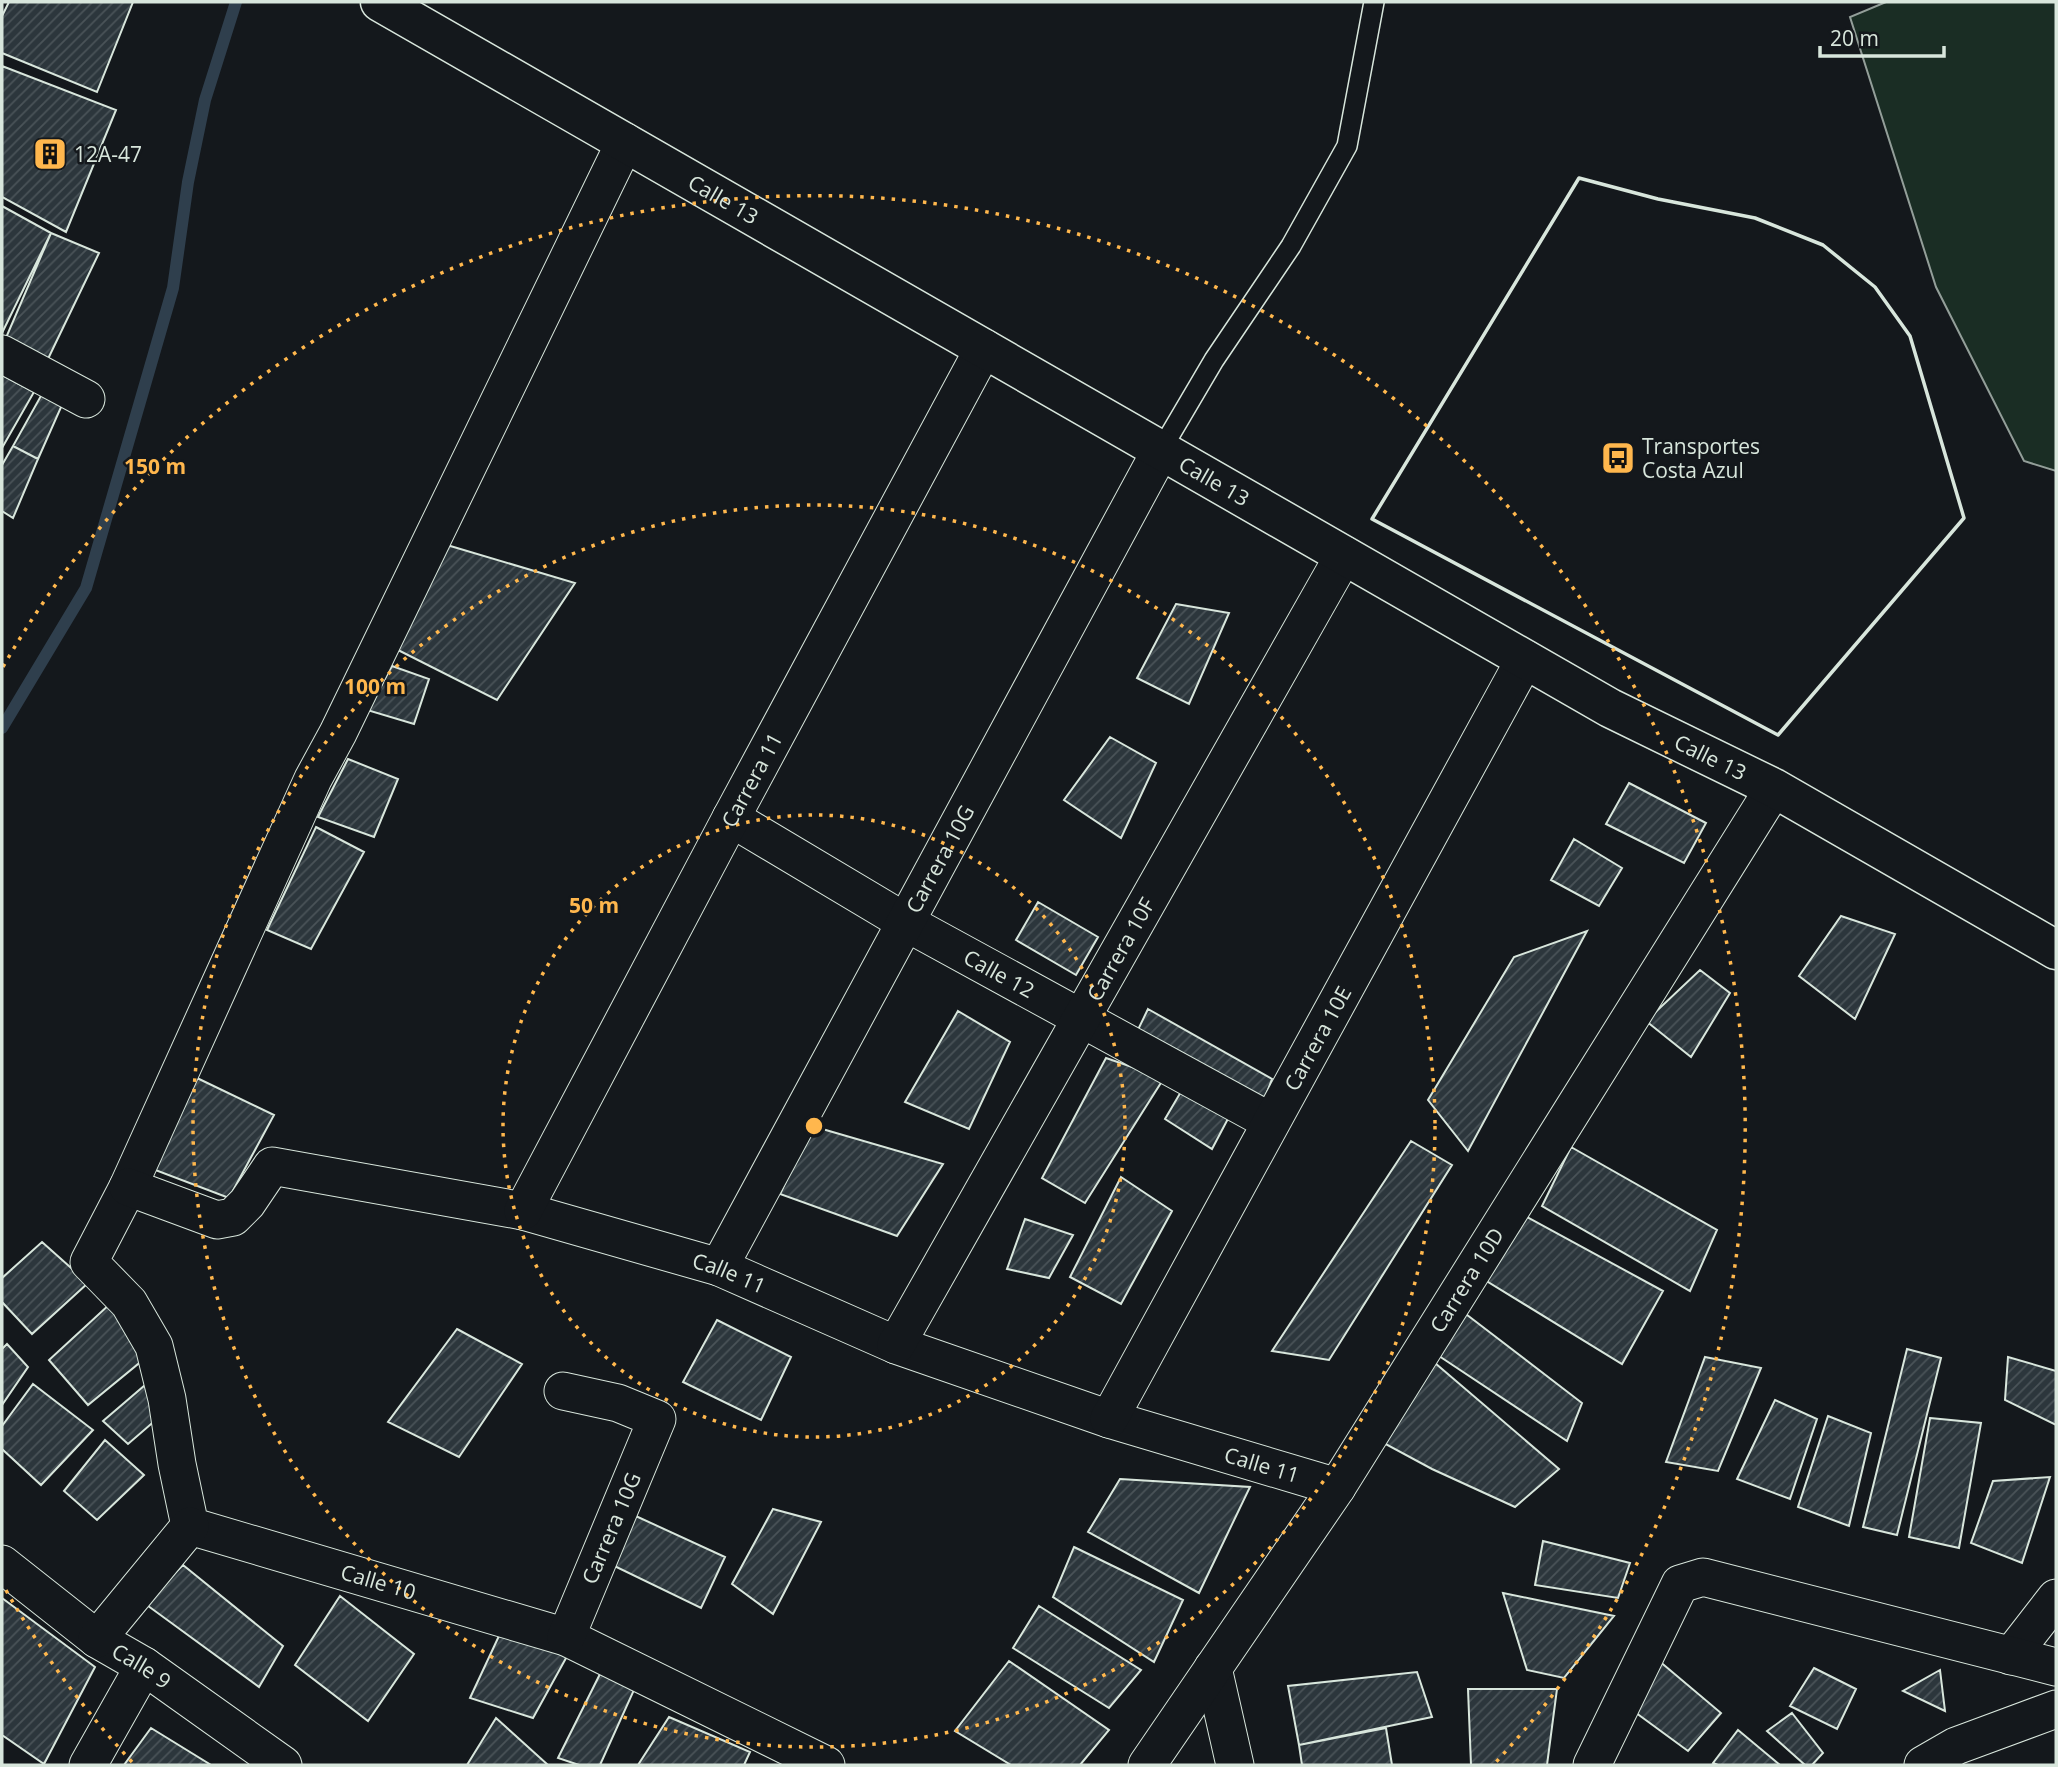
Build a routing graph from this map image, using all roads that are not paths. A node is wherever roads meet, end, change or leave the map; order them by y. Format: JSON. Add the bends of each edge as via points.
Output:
{"nodes":[{"id":1,"x":380,"y":2,"type":"edge"},
{"id":2,"x":1374,"y":2,"type":"edge"},
{"id":3,"x":625,"y":142,"type":"junction"},
{"id":4,"x":984,"y":348,"type":"junction"},
{"id":5,"x":2,"y":354,"type":"edge"},
{"id":6,"x":86,"y":399,"type":"dead end"},
{"id":7,"x":1161,"y":450,"type":"junction"},
{"id":8,"x":1344,"y":555,"type":"junction"},
{"id":9,"x":1525,"y":659,"type":"junction"},
{"id":10,"x":1774,"y":788,"type":"junction"},
{"id":11,"x":731,"y":818,"type":"junction"},
{"id":12,"x":907,"y":923,"type":"junction"},
{"id":13,"x":2056,"y":950,"type":"edge"},
{"id":14,"x":1082,"y":1019,"type":"junction"},
{"id":15,"x":1271,"y":1122,"type":"junction"},
{"id":16,"x":128,"y":1187,"type":"junction"},
{"id":17,"x":523,"y":1211,"type":"junction"},
{"id":18,"x":719,"y":1268,"type":"junction"},
{"id":19,"x":896,"y":1345,"type":"junction"},
{"id":20,"x":563,"y":1391,"type":"dead end"},
{"id":21,"x":1109,"y":1419,"type":"junction"},
{"id":22,"x":1338,"y":1487,"type":"junction"},
{"id":23,"x":190,"y":1526,"type":"junction"},
{"id":24,"x":2,"y":1564,"type":"edge"},
{"id":25,"x":2056,"y":1598,"type":"edge"},
{"id":26,"x":566,"y":1637,"type":"junction"},
{"id":27,"x":97,"y":1639,"type":"junction"},
{"id":28,"x":2011,"y":1656,"type":"junction"},
{"id":29,"x":144,"y":1666,"type":"junction"},
{"id":30,"x":2056,"y":1667,"type":"edge"},
{"id":31,"x":1213,"y":1668,"type":"junction"},
{"id":32,"x":2056,"y":1709,"type":"edge"},
{"id":33,"x":88,"y":1765,"type":"edge"},
{"id":34,"x":283,"y":1765,"type":"edge"},
{"id":35,"x":826,"y":1765,"type":"edge"},
{"id":36,"x":1147,"y":1765,"type":"edge"},
{"id":37,"x":1235,"y":1765,"type":"edge"},
{"id":38,"x":1592,"y":1765,"type":"edge"},
{"id":39,"x":1923,"y":1765,"type":"edge"}],
"edges":[{"from":1,"to":3,"type":"street","name":"Calle 13"},
{"from":2,"to":7,"type":"lane","via":[[1347,146],[1291,246],[1214,360]]},
{"from":3,"to":4,"type":"street","name":"Calle 13"},
{"from":3,"to":16,"type":"street","via":[[313,779]]},
{"from":4,"to":7,"type":"street","name":"Calle 13"},
{"from":4,"to":11,"type":"street","name":"Carrera 11"},
{"from":5,"to":6,"type":"street"},
{"from":7,"to":8,"type":"street","name":"Calle 13"},
{"from":7,"to":12,"type":"street","name":"Carrera 10G"},
{"from":8,"to":9,"type":"street","name":"Calle 13"},
{"from":8,"to":14,"type":"street","name":"Carrera 10F"},
{"from":9,"to":10,"type":"street","name":"Calle 13","via":[[1610,708]]},
{"from":9,"to":15,"type":"street","name":"Carrera 10E"},
{"from":10,"to":13,"type":"street","name":"Calle 13"},
{"from":10,"to":22,"type":"street","name":"Carrera 10D"},
{"from":11,"to":12,"type":"street","name":"Calle 12"},
{"from":11,"to":17,"type":"street","name":"Carrera 11"},
{"from":12,"to":14,"type":"street","name":"Calle 12"},
{"from":12,"to":18,"type":"street","name":"Carrera 10G"},
{"from":14,"to":15,"type":"street","name":"Calle 12"},
{"from":14,"to":19,"type":"street","name":"Carrera 10F"},
{"from":15,"to":21,"type":"street","name":"Carrera 10E"},
{"from":16,"to":17,"type":"street","name":"Calle 11","via":[[217,1220],[233,1217],[272,1166]]},
{"from":16,"to":23,"type":"street","via":[[89,1262],[129,1303],[154,1346]]},
{"from":17,"to":18,"type":"street","name":"Calle 11"},
{"from":18,"to":19,"type":"street","name":"Calle 11"},
{"from":19,"to":21,"type":"street","name":"Calle 11"},
{"from":20,"to":26,"type":"street","name":"Carrera 10G","via":[[657,1419]]},
{"from":21,"to":22,"type":"street","name":"Calle 11"},
{"from":22,"to":31,"type":"street","name":"Carrera 10D"},
{"from":23,"to":26,"type":"street","name":"Calle 10"},
{"from":23,"to":27,"type":"street"},
{"from":24,"to":27,"type":"street","name":"Calle 9"},
{"from":25,"to":28,"type":"street"},
{"from":26,"to":35,"type":"street","name":"Calle 10"},
{"from":27,"to":29,"type":"street","name":"Calle 9"},
{"from":28,"to":30,"type":"street"},
{"from":28,"to":38,"type":"street","via":[[1703,1577],[1680,1584]]},
{"from":29,"to":33,"type":"street"},
{"from":29,"to":34,"type":"street","name":"Calle 9"},
{"from":31,"to":36,"type":"street","name":"Carrera 10D"},
{"from":31,"to":37,"type":"street"},
{"from":32,"to":39,"type":"street","via":[[1956,1746]]}]}
